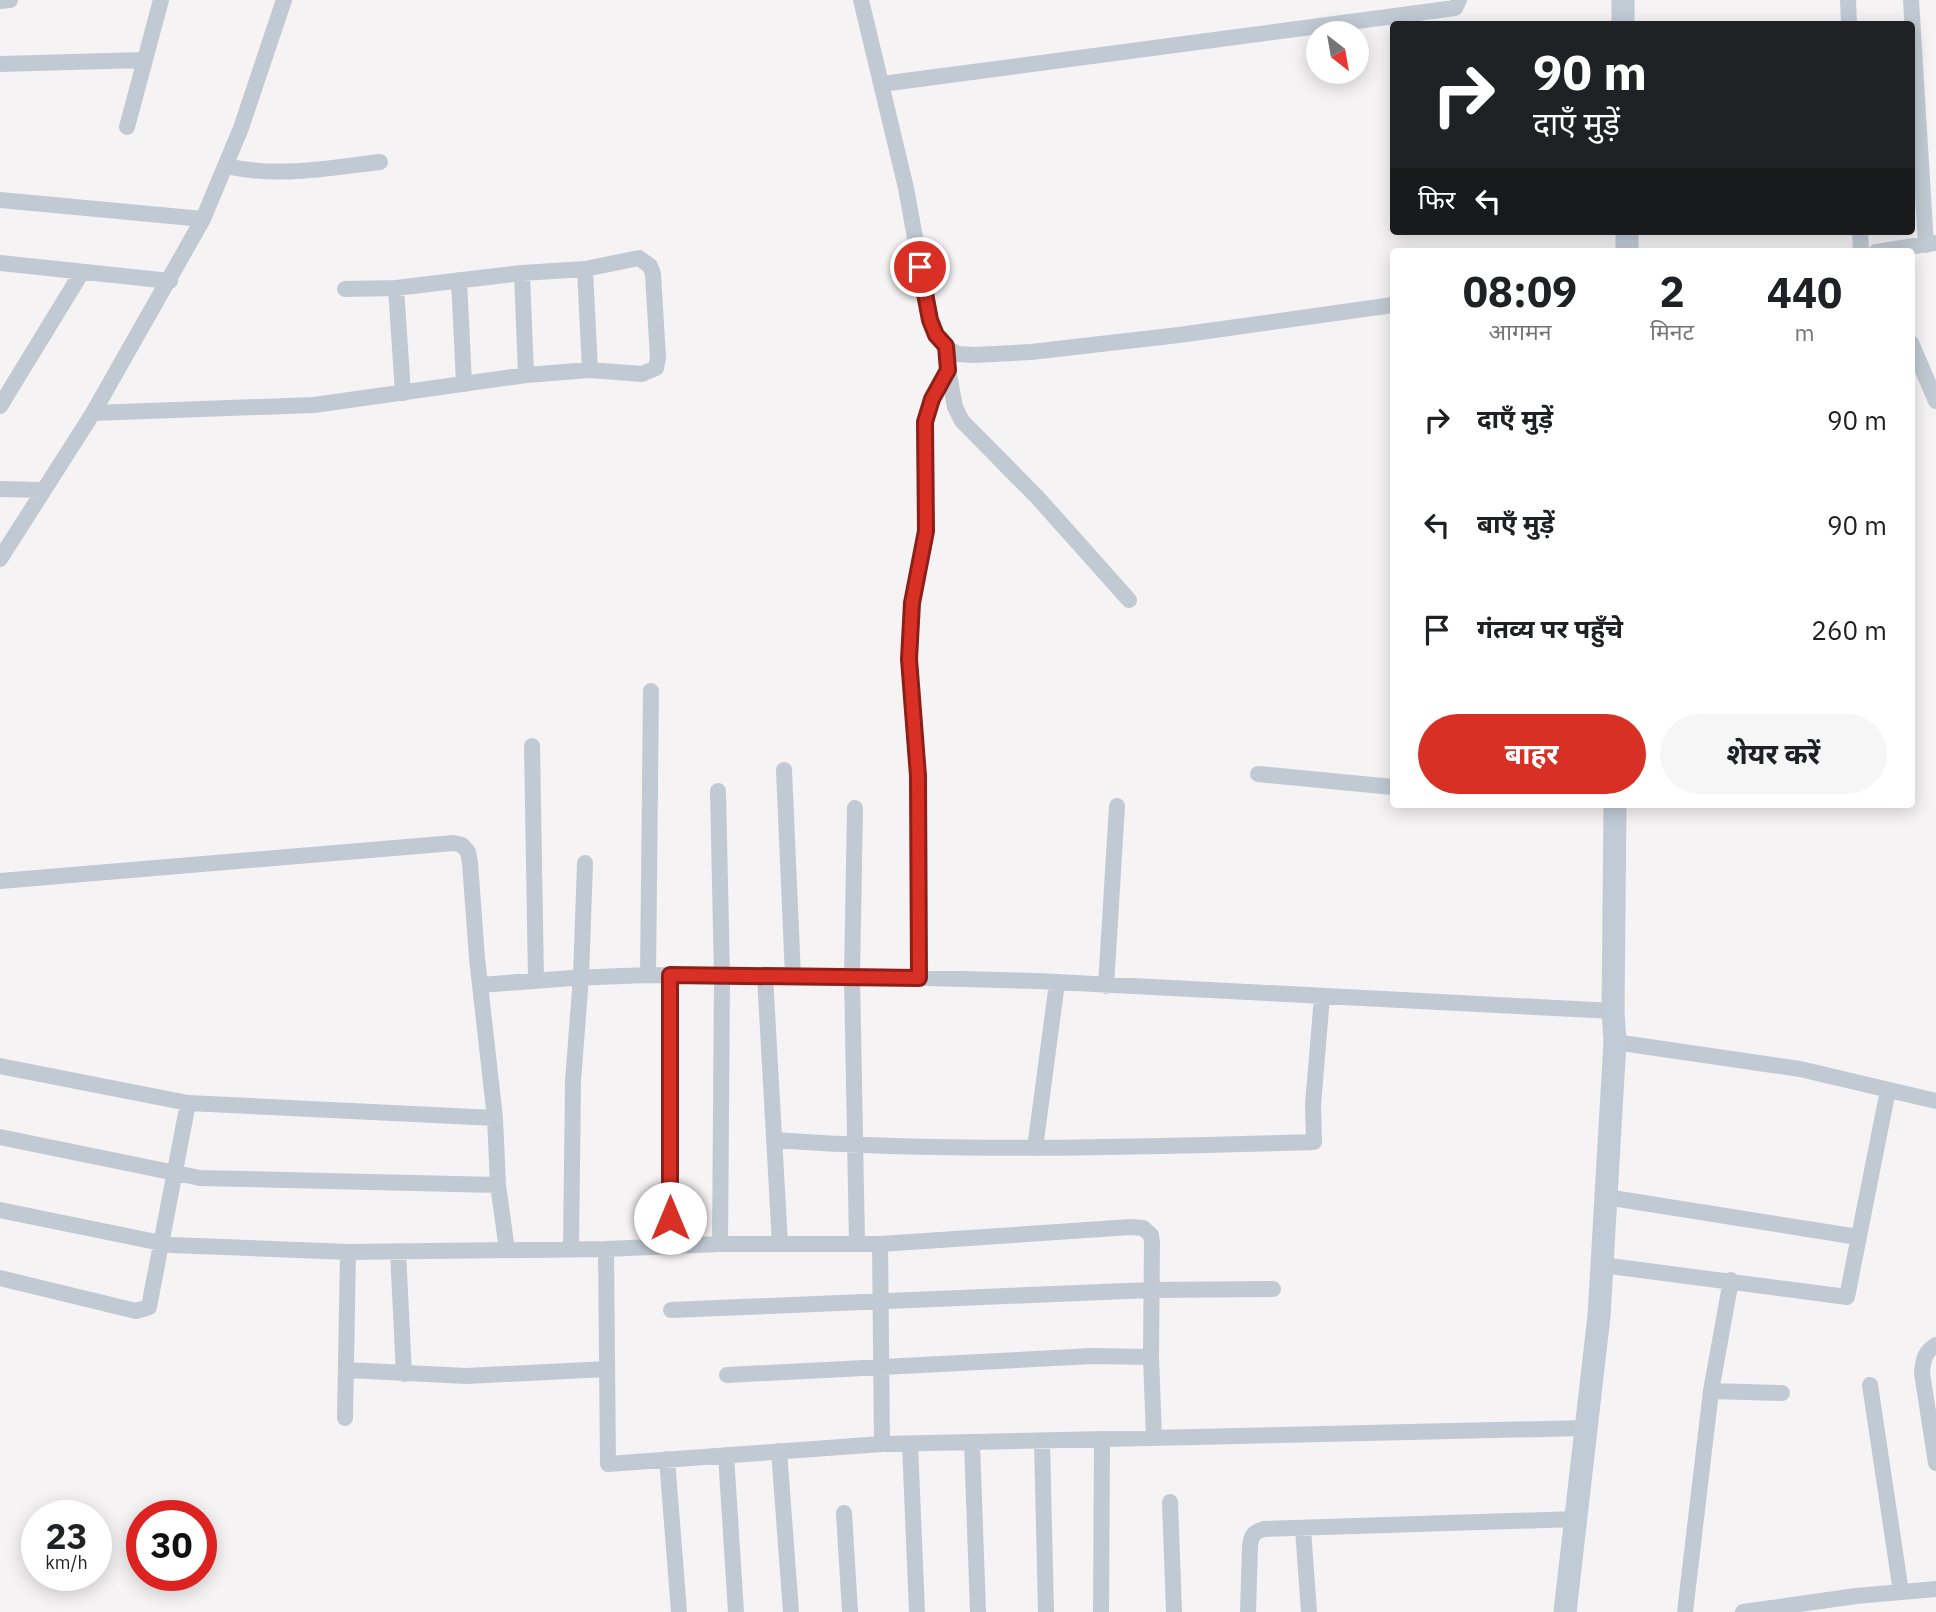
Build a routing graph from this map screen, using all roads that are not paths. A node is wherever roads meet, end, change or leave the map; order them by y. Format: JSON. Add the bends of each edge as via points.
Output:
{"nodes":[{"id":1,"x":9,"y":0,"type":"edge"},
{"id":2,"x":161,"y":0,"type":"edge"},
{"id":3,"x":284,"y":0,"type":"edge"},
{"id":4,"x":861,"y":0,"type":"edge"},
{"id":5,"x":1459,"y":0,"type":"edge"},
{"id":6,"x":1623,"y":0,"type":"edge"},
{"id":7,"x":1848,"y":0,"type":"edge"},
{"id":8,"x":1910,"y":0,"type":"edge"},
{"id":9,"x":0,"y":1,"type":"edge"},
{"id":10,"x":1623,"y":21,"type":"edge"},
{"id":11,"x":1849,"y":21,"type":"edge"},
{"id":12,"x":1912,"y":21,"type":"edge"},
{"id":13,"x":1915,"y":58,"type":"edge"},
{"id":14,"x":144,"y":60,"type":"junction"},
{"id":15,"x":0,"y":64,"type":"edge"},
{"id":16,"x":882,"y":84,"type":"junction"},
{"id":17,"x":127,"y":127,"type":"dead end"},
{"id":18,"x":380,"y":162,"type":"dead end"},
{"id":19,"x":226,"y":166,"type":"junction"},
{"id":20,"x":0,"y":200,"type":"edge"},
{"id":21,"x":203,"y":219,"type":"junction"},
{"id":22,"x":1931,"y":244,"type":"edge"},
{"id":23,"x":1906,"y":248,"type":"edge"},
{"id":24,"x":0,"y":263,"type":"edge"},
{"id":25,"x":585,"y":269,"type":"junction"},
{"id":26,"x":82,"y":272,"type":"junction"},
{"id":27,"x":522,"y":273,"type":"junction"},
{"id":28,"x":459,"y":280,"type":"junction"},
{"id":29,"x":170,"y":281,"type":"junction"},
{"id":30,"x":396,"y":288,"type":"junction"},
{"id":31,"x":345,"y":289,"type":"dead end"},
{"id":32,"x":1390,"y":305,"type":"edge"},
{"id":33,"x":946,"y":346,"type":"junction"},
{"id":34,"x":1915,"y":351,"type":"edge"},
{"id":35,"x":590,"y":370,"type":"junction"},
{"id":36,"x":948,"y":370,"type":"junction"},
{"id":37,"x":526,"y":376,"type":"junction"},
{"id":38,"x":464,"y":384,"type":"junction"},
{"id":39,"x":403,"y":393,"type":"junction"},
{"id":40,"x":1936,"y":401,"type":"edge"},
{"id":41,"x":0,"y":406,"type":"edge"},
{"id":42,"x":93,"y":413,"type":"junction"},
{"id":43,"x":0,"y":489,"type":"edge"},
{"id":44,"x":43,"y":490,"type":"junction"},
{"id":45,"x":0,"y":559,"type":"edge"},
{"id":46,"x":1129,"y":600,"type":"dead end"},
{"id":47,"x":651,"y":691,"type":"dead end"},
{"id":48,"x":532,"y":746,"type":"dead end"},
{"id":49,"x":784,"y":770,"type":"dead end"},
{"id":50,"x":1258,"y":774,"type":"dead end"},
{"id":51,"x":1390,"y":787,"type":"edge"},
{"id":52,"x":718,"y":791,"type":"dead end"},
{"id":53,"x":1117,"y":806,"type":"dead end"},
{"id":54,"x":855,"y":808,"type":"dead end"},
{"id":55,"x":1615,"y":808,"type":"edge"},
{"id":56,"x":585,"y":863,"type":"dead end"},
{"id":57,"x":0,"y":881,"type":"edge"},
{"id":58,"x":648,"y":975,"type":"junction"},
{"id":59,"x":670,"y":975,"type":"junction"},
{"id":60,"x":722,"y":976,"type":"junction"},
{"id":61,"x":765,"y":976,"type":"junction"},
{"id":62,"x":793,"y":976,"type":"junction"},
{"id":63,"x":852,"y":976,"type":"junction"},
{"id":64,"x":581,"y":977,"type":"junction"},
{"id":65,"x":919,"y":978,"type":"junction"},
{"id":66,"x":536,"y":980,"type":"junction"},
{"id":67,"x":1057,"y":983,"type":"junction"},
{"id":68,"x":480,"y":985,"type":"junction"},
{"id":69,"x":1106,"y":986,"type":"junction"},
{"id":70,"x":1322,"y":997,"type":"junction"},
{"id":71,"x":1613,"y":1011,"type":"junction"},
{"id":72,"x":1615,"y":1042,"type":"junction"},
{"id":73,"x":0,"y":1066,"type":"edge"},
{"id":74,"x":1888,"y":1090,"type":"junction"},
{"id":75,"x":1936,"y":1101,"type":"edge"},
{"id":76,"x":188,"y":1103,"type":"junction"},
{"id":77,"x":495,"y":1118,"type":"junction"},
{"id":78,"x":0,"y":1138,"type":"edge"},
{"id":79,"x":774,"y":1140,"type":"junction"},
{"id":80,"x":855,"y":1146,"type":"junction"},
{"id":81,"x":1035,"y":1147,"type":"junction"},
{"id":82,"x":173,"y":1174,"type":"junction"},
{"id":83,"x":498,"y":1185,"type":"junction"},
{"id":84,"x":1606,"y":1197,"type":"junction"},
{"id":85,"x":0,"y":1210,"type":"edge"},
{"id":86,"x":1858,"y":1237,"type":"junction"},
{"id":87,"x":161,"y":1243,"type":"junction"},
{"id":88,"x":720,"y":1244,"type":"junction"},
{"id":89,"x":780,"y":1244,"type":"junction"},
{"id":90,"x":857,"y":1244,"type":"junction"},
{"id":91,"x":880,"y":1244,"type":"junction"},
{"id":92,"x":670,"y":1245,"type":"junction"},
{"id":93,"x":571,"y":1249,"type":"junction"},
{"id":94,"x":606,"y":1249,"type":"junction"},
{"id":95,"x":507,"y":1250,"type":"junction"},
{"id":96,"x":348,"y":1252,"type":"junction"},
{"id":97,"x":398,"y":1252,"type":"junction"},
{"id":98,"x":1602,"y":1265,"type":"junction"},
{"id":99,"x":0,"y":1278,"type":"edge"},
{"id":100,"x":1731,"y":1280,"type":"junction"},
{"id":101,"x":1273,"y":1289,"type":"dead end"},
{"id":102,"x":1151,"y":1290,"type":"junction"},
{"id":103,"x":881,"y":1300,"type":"junction"},
{"id":104,"x":671,"y":1310,"type":"dead end"},
{"id":105,"x":1936,"y":1345,"type":"edge"},
{"id":106,"x":1151,"y":1357,"type":"junction"},
{"id":107,"x":607,"y":1368,"type":"junction"},
{"id":108,"x":883,"y":1368,"type":"junction"},
{"id":109,"x":347,"y":1370,"type":"junction"},
{"id":110,"x":404,"y":1374,"type":"junction"},
{"id":111,"x":727,"y":1375,"type":"dead end"},
{"id":112,"x":1870,"y":1385,"type":"dead end"},
{"id":113,"x":1712,"y":1391,"type":"junction"},
{"id":114,"x":1782,"y":1393,"type":"dead end"},
{"id":115,"x":345,"y":1418,"type":"dead end"},
{"id":116,"x":1586,"y":1428,"type":"junction"},
{"id":117,"x":1154,"y":1438,"type":"junction"},
{"id":118,"x":1102,"y":1439,"type":"junction"},
{"id":119,"x":1042,"y":1442,"type":"junction"},
{"id":120,"x":972,"y":1443,"type":"junction"},
{"id":121,"x":882,"y":1444,"type":"junction"},
{"id":122,"x":910,"y":1444,"type":"junction"},
{"id":123,"x":779,"y":1451,"type":"junction"},
{"id":124,"x":726,"y":1455,"type":"junction"},
{"id":125,"x":667,"y":1459,"type":"junction"},
{"id":126,"x":1936,"y":1463,"type":"edge"},
{"id":127,"x":1170,"y":1502,"type":"dead end"},
{"id":128,"x":844,"y":1513,"type":"dead end"},
{"id":129,"x":1576,"y":1519,"type":"junction"},
{"id":130,"x":1303,"y":1529,"type":"junction"},
{"id":131,"x":1936,"y":1589,"type":"edge"},
{"id":132,"x":1901,"y":1592,"type":"junction"},
{"id":133,"x":1857,"y":1604,"type":"edge"},
{"id":134,"x":679,"y":1612,"type":"edge"},
{"id":135,"x":736,"y":1612,"type":"edge"},
{"id":136,"x":792,"y":1612,"type":"edge"},
{"id":137,"x":850,"y":1612,"type":"edge"},
{"id":138,"x":917,"y":1612,"type":"edge"},
{"id":139,"x":978,"y":1612,"type":"edge"},
{"id":140,"x":1046,"y":1612,"type":"edge"},
{"id":141,"x":1101,"y":1612,"type":"edge"},
{"id":142,"x":1174,"y":1612,"type":"edge"},
{"id":143,"x":1248,"y":1612,"type":"edge"},
{"id":144,"x":1309,"y":1612,"type":"edge"},
{"id":145,"x":1565,"y":1612,"type":"edge"},
{"id":146,"x":1685,"y":1612,"type":"edge"},
{"id":147,"x":1743,"y":1612,"type":"edge"}],
"edges":[{"from":1,"to":9,"type":"street"},
{"from":2,"to":14,"type":"street"},
{"from":3,"to":19,"type":"street"},
{"from":4,"to":16,"type":"street"},
{"from":5,"to":16,"type":"street","via":[[1455,8]]},
{"from":6,"to":10,"type":"street"},
{"from":7,"to":11,"type":"street"},
{"from":8,"to":12,"type":"street"},
{"from":13,"to":22,"type":"street"},
{"from":14,"to":15,"type":"street"},
{"from":14,"to":17,"type":"street"},
{"from":16,"to":33,"type":"street","via":[[930,320]]},
{"from":18,"to":19,"type":"street","via":[[288,173]]},
{"from":19,"to":21,"type":"street"},
{"from":20,"to":21,"type":"street"},
{"from":21,"to":29,"type":"street"},
{"from":22,"to":23,"type":"street"},
{"from":24,"to":26,"type":"street"},
{"from":25,"to":27,"type":"street"},
{"from":25,"to":35,"type":"street"},
{"from":25,"to":35,"type":"street","via":[[639,258],[646,261],[653,274],[658,358],[656,368],[642,374]]},
{"from":26,"to":29,"type":"street"},
{"from":26,"to":41,"type":"street"},
{"from":27,"to":28,"type":"street"},
{"from":27,"to":37,"type":"street"},
{"from":28,"to":30,"type":"street"},
{"from":28,"to":38,"type":"street"},
{"from":29,"to":42,"type":"street"},
{"from":30,"to":31,"type":"street"},
{"from":30,"to":39,"type":"street"},
{"from":32,"to":33,"type":"street","via":[[1031,352],[958,354]]},
{"from":33,"to":36,"type":"street"},
{"from":34,"to":40,"type":"street"},
{"from":35,"to":37,"type":"street"},
{"from":36,"to":46,"type":"street","via":[[962,421]]},
{"from":36,"to":65,"type":"street","via":[[925,422],[926,531],[912,603],[909,659],[918,776]]},
{"from":37,"to":38,"type":"street"},
{"from":38,"to":39,"type":"street"},
{"from":39,"to":42,"type":"street","via":[[304,406]]},
{"from":42,"to":44,"type":"street"},
{"from":43,"to":44,"type":"street"},
{"from":44,"to":45,"type":"street"},
{"from":47,"to":58,"type":"street"},
{"from":48,"to":66,"type":"street"},
{"from":49,"to":62,"type":"street"},
{"from":50,"to":51,"type":"street"},
{"from":52,"to":60,"type":"street"},
{"from":53,"to":69,"type":"street"},
{"from":54,"to":63,"type":"street"},
{"from":55,"to":71,"type":"street"},
{"from":56,"to":64,"type":"street"},
{"from":57,"to":68,"type":"street","via":[[454,843],[468,852]]},
{"from":58,"to":59,"type":"street"},
{"from":58,"to":64,"type":"street"},
{"from":59,"to":60,"type":"street"},
{"from":59,"to":92,"type":"street"},
{"from":60,"to":61,"type":"street"},
{"from":60,"to":88,"type":"street"},
{"from":61,"to":62,"type":"street"},
{"from":61,"to":79,"type":"street"},
{"from":62,"to":63,"type":"street"},
{"from":63,"to":65,"type":"street"},
{"from":63,"to":80,"type":"street"},
{"from":64,"to":66,"type":"street"},
{"from":64,"to":93,"type":"street","via":[[574,1070]]},
{"from":65,"to":67,"type":"street"},
{"from":66,"to":68,"type":"street"},
{"from":67,"to":69,"type":"street"},
{"from":67,"to":81,"type":"street"},
{"from":68,"to":77,"type":"street"},
{"from":69,"to":70,"type":"street"},
{"from":70,"to":71,"type":"street"},
{"from":70,"to":81,"type":"street","via":[[1314,1142]]},
{"from":71,"to":72,"type":"street"},
{"from":72,"to":74,"type":"street","via":[[1800,1069]]},
{"from":72,"to":84,"type":"street"},
{"from":73,"to":76,"type":"street"},
{"from":74,"to":75,"type":"street"},
{"from":74,"to":86,"type":"street"},
{"from":76,"to":77,"type":"street"},
{"from":76,"to":82,"type":"street"},
{"from":77,"to":83,"type":"street"},
{"from":78,"to":82,"type":"street"},
{"from":79,"to":80,"type":"street"},
{"from":79,"to":89,"type":"street"},
{"from":80,"to":81,"type":"street"},
{"from":80,"to":90,"type":"street"},
{"from":82,"to":83,"type":"street"},
{"from":82,"to":87,"type":"street"},
{"from":83,"to":95,"type":"street"},
{"from":84,"to":86,"type":"street"},
{"from":84,"to":98,"type":"street"},
{"from":85,"to":87,"type":"street"},
{"from":86,"to":100,"type":"street","via":[[1847,1297]]},
{"from":87,"to":96,"type":"street"},
{"from":87,"to":99,"type":"street","via":[[149,1307],[143,1310]]},
{"from":88,"to":89,"type":"street"},
{"from":88,"to":92,"type":"street"},
{"from":89,"to":90,"type":"street"},
{"from":90,"to":91,"type":"street"},
{"from":91,"to":102,"type":"street","via":[[1143,1228],[1151,1235]]},
{"from":91,"to":103,"type":"street"},
{"from":92,"to":94,"type":"street"},
{"from":93,"to":94,"type":"street"},
{"from":93,"to":95,"type":"street"},
{"from":94,"to":107,"type":"street"},
{"from":95,"to":97,"type":"street"},
{"from":96,"to":97,"type":"street"},
{"from":96,"to":109,"type":"street"},
{"from":97,"to":110,"type":"street"},
{"from":98,"to":100,"type":"street"},
{"from":98,"to":116,"type":"street"},
{"from":100,"to":113,"type":"street"},
{"from":101,"to":102,"type":"street"},
{"from":102,"to":103,"type":"street"},
{"from":102,"to":106,"type":"street"},
{"from":103,"to":104,"type":"street"},
{"from":103,"to":108,"type":"street"},
{"from":105,"to":126,"type":"street","via":[[1928,1350],[1922,1373]]},
{"from":106,"to":108,"type":"street"},
{"from":106,"to":117,"type":"street"},
{"from":107,"to":110,"type":"street","via":[[466,1376]]},
{"from":107,"to":125,"type":"street","via":[[608,1464]]},
{"from":108,"to":111,"type":"street"},
{"from":108,"to":121,"type":"street"},
{"from":109,"to":110,"type":"street"},
{"from":109,"to":115,"type":"street"},
{"from":112,"to":132,"type":"street"},
{"from":113,"to":114,"type":"street"},
{"from":113,"to":146,"type":"street"},
{"from":116,"to":117,"type":"street"},
{"from":116,"to":129,"type":"street"},
{"from":117,"to":118,"type":"street"},
{"from":118,"to":119,"type":"street"},
{"from":118,"to":141,"type":"street"},
{"from":119,"to":120,"type":"street"},
{"from":119,"to":140,"type":"street"},
{"from":120,"to":122,"type":"street"},
{"from":120,"to":139,"type":"street"},
{"from":121,"to":122,"type":"street"},
{"from":121,"to":123,"type":"street"},
{"from":122,"to":138,"type":"street"},
{"from":123,"to":124,"type":"street"},
{"from":123,"to":136,"type":"street"},
{"from":124,"to":125,"type":"street"},
{"from":124,"to":135,"type":"street"},
{"from":125,"to":134,"type":"street"},
{"from":127,"to":142,"type":"street"},
{"from":128,"to":137,"type":"street"},
{"from":129,"to":130,"type":"street"},
{"from":129,"to":145,"type":"street"},
{"from":130,"to":143,"type":"street","via":[[1264,1529],[1251,1537]]},
{"from":130,"to":144,"type":"street"},
{"from":131,"to":132,"type":"street"},
{"from":132,"to":133,"type":"street"},
{"from":133,"to":147,"type":"street"}]}
